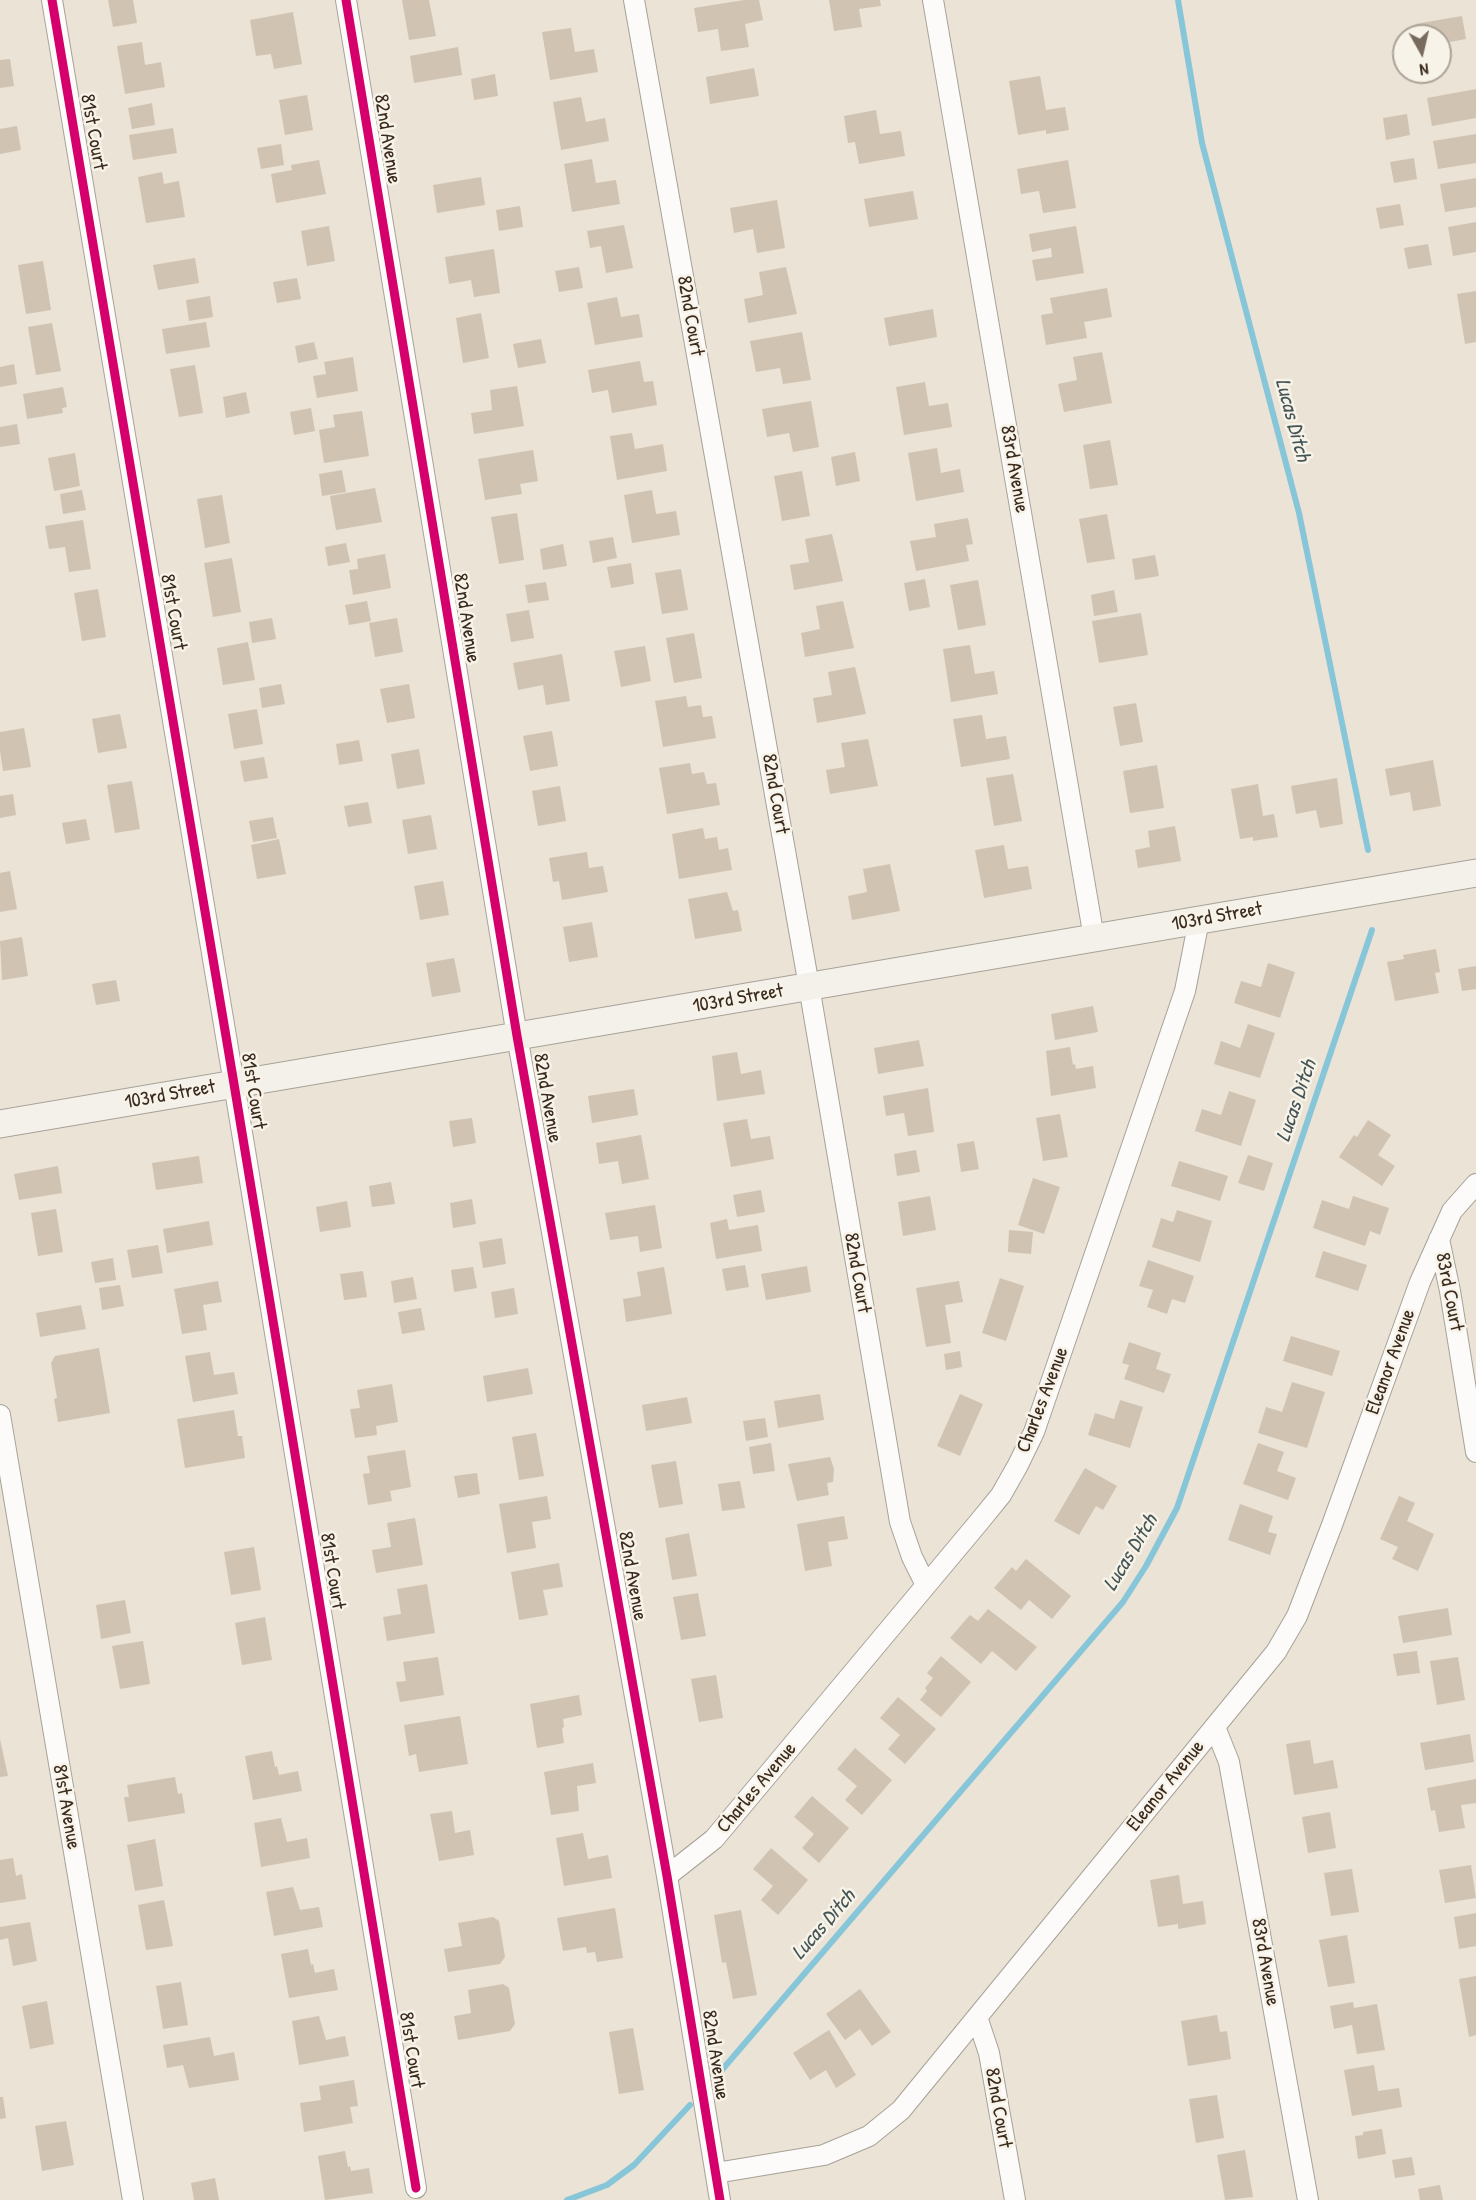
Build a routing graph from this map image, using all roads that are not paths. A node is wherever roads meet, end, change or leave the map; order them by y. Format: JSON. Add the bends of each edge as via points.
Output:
{"nodes":[{"id":1,"x":52,"y":0,"type":"edge"},
{"id":2,"x":346,"y":0,"type":"edge"},
{"id":3,"x":634,"y":0,"type":"edge"},
{"id":4,"x":933,"y":0,"type":"edge"},
{"id":5,"x":1476,"y":873,"type":"edge"},
{"id":6,"x":1199,"y":920,"type":"junction"},
{"id":7,"x":1094,"y":938,"type":"junction"},
{"id":8,"x":809,"y":986,"type":"junction"},
{"id":9,"x":518,"y":1036,"type":"junction"},
{"id":10,"x":234,"y":1084,"type":"junction"},
{"id":11,"x":0,"y":1124,"type":"edge"},
{"id":12,"x":1476,"y":1184,"type":"edge"},
{"id":13,"x":1439,"y":1239,"type":"junction"},
{"id":14,"x":0,"y":1415,"type":"edge"},
{"id":15,"x":1476,"y":1452,"type":"edge"},
{"id":16,"x":926,"y":1585,"type":"junction"},
{"id":17,"x":1215,"y":1727,"type":"junction"},
{"id":18,"x":667,"y":1876,"type":"junction"},
{"id":19,"x":977,"y":2017,"type":"junction"},
{"id":20,"x":716,"y":2173,"type":"junction"},
{"id":21,"x":416,"y":2188,"type":"dead end"},
{"id":22,"x":133,"y":2200,"type":"edge"},
{"id":23,"x":720,"y":2200,"type":"edge"},
{"id":24,"x":1015,"y":2200,"type":"edge"},
{"id":25,"x":1308,"y":2200,"type":"edge"}],
"edges":[{"from":1,"to":10,"type":"street","name":"81st Court"},
{"from":2,"to":9,"type":"street","name":"82nd Avenue"},
{"from":3,"to":8,"type":"street","name":"82nd Court"},
{"from":4,"to":7,"type":"street","name":"83rd Avenue"},
{"from":5,"to":6,"type":"street","name":"103rd Street"},
{"from":6,"to":7,"type":"street","name":"103rd Street"},
{"from":6,"to":16,"type":"street","name":"Charles Avenue","via":[[1185,991],[1034,1432],[1001,1494]]},
{"from":7,"to":8,"type":"street","name":"103rd Street"},
{"from":8,"to":9,"type":"street","name":"103rd Street"},
{"from":8,"to":16,"type":"street","name":"82nd Court","via":[[900,1522]]},
{"from":9,"to":10,"type":"street","name":"103rd Street"},
{"from":9,"to":18,"type":"street","name":"82nd Avenue"},
{"from":10,"to":11,"type":"street","name":"103rd Street"},
{"from":10,"to":21,"type":"street","name":"81st Court"},
{"from":12,"to":13,"type":"street","name":"Eleanor Avenue","via":[[1452,1211]]},
{"from":13,"to":15,"type":"street","name":"83rd Court"},
{"from":13,"to":17,"type":"street","name":"Eleanor Avenue","via":[[1297,1616],[1276,1652]]},
{"from":14,"to":22,"type":"street","name":"81st Avenue"},
{"from":16,"to":18,"type":"street","name":"Charles Avenue","via":[[714,1839]]},
{"from":17,"to":19,"type":"street","name":"Eleanor Avenue"},
{"from":17,"to":25,"type":"street","name":"83rd Avenue","via":[[1229,1762]]},
{"from":18,"to":20,"type":"street","name":"82nd Avenue"},
{"from":19,"to":20,"type":"street","name":"Eleanor Avenue","via":[[901,2110],[869,2136],[824,2155]]},
{"from":19,"to":24,"type":"street","name":"82nd Court","via":[[988,2053]]},
{"from":20,"to":23,"type":"street","name":"82nd Avenue"}]}
